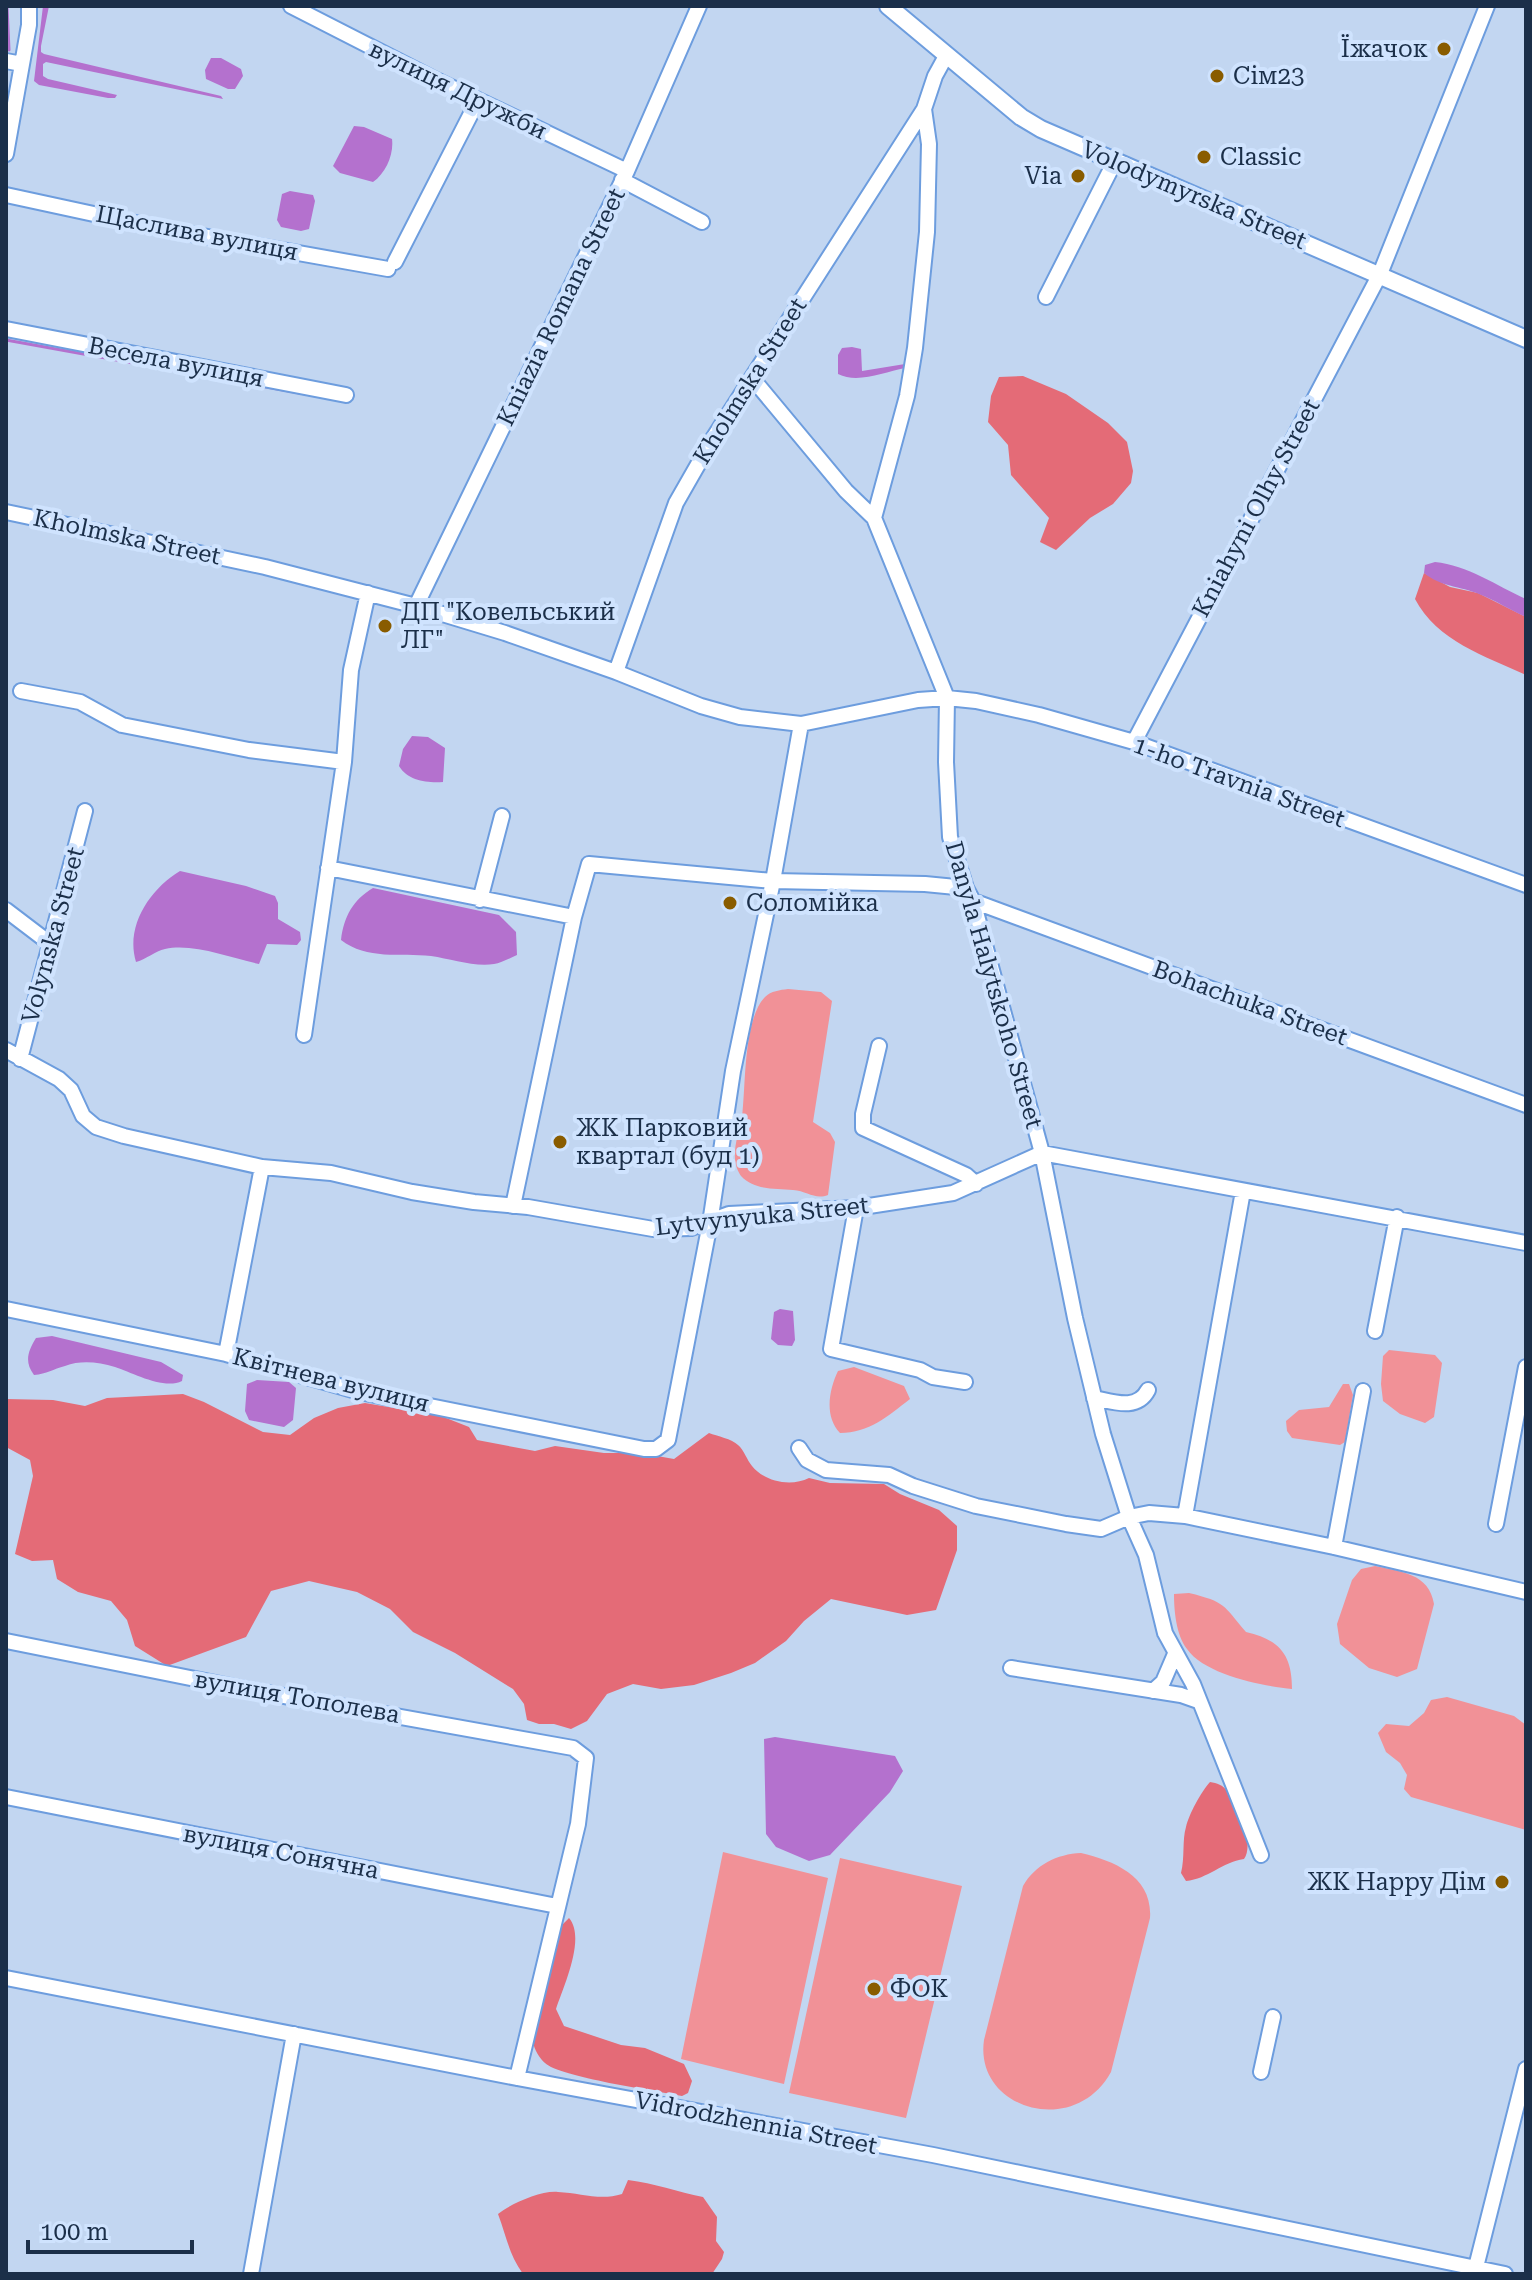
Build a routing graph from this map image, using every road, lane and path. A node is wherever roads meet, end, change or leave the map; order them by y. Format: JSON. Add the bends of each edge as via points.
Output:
{"nodes":[{"id":1,"x":29,"y":6,"type":"edge"},
{"id":2,"x":291,"y":6,"type":"edge"},
{"id":3,"x":699,"y":6,"type":"edge"},
{"id":4,"x":888,"y":6,"type":"edge"},
{"id":5,"x":1487,"y":6,"type":"edge"},
{"id":6,"x":946,"y":56,"type":"junction"},
{"id":7,"x":6,"y":61,"type":"edge"},
{"id":8,"x":22,"y":64,"type":"junction"},
{"id":9,"x":478,"y":100,"type":"junction"},
{"id":10,"x":924,"y":109,"type":"junction"},
{"id":11,"x":6,"y":154,"type":"edge"},
{"id":12,"x":1115,"y":161,"type":"junction"},
{"id":13,"x":624,"y":176,"type":"junction"},
{"id":14,"x":6,"y":195,"type":"edge"},
{"id":15,"x":702,"y":222,"type":"dead end"},
{"id":16,"x":1380,"y":274,"type":"junction"},
{"id":17,"x":1046,"y":297,"type":"dead end"},
{"id":18,"x":6,"y":329,"type":"edge"},
{"id":19,"x":1526,"y":339,"type":"edge"},
{"id":20,"x":752,"y":378,"type":"junction"},
{"id":21,"x":346,"y":395,"type":"dead end"},
{"id":22,"x":6,"y":512,"type":"edge"},
{"id":23,"x":874,"y":518,"type":"junction"},
{"id":24,"x":368,"y":593,"type":"junction"},
{"id":25,"x":416,"y":606,"type":"junction"},
{"id":26,"x":616,"y":672,"type":"junction"},
{"id":27,"x":21,"y":691,"type":"dead end"},
{"id":28,"x":947,"y":698,"type":"junction"},
{"id":29,"x":801,"y":724,"type":"junction"},
{"id":30,"x":1134,"y":742,"type":"junction"},
{"id":31,"x":344,"y":762,"type":"junction"},
{"id":32,"x":85,"y":811,"type":"dead end"},
{"id":33,"x":502,"y":816,"type":"dead end"},
{"id":34,"x":328,"y":868,"type":"junction"},
{"id":35,"x":773,"y":881,"type":"junction"},
{"id":36,"x":1526,"y":885,"type":"edge"},
{"id":37,"x":970,"y":894,"type":"junction"},
{"id":38,"x":480,"y":900,"type":"junction"},
{"id":39,"x":6,"y":910,"type":"edge"},
{"id":40,"x":574,"y":917,"type":"junction"},
{"id":41,"x":52,"y":945,"type":"junction"},
{"id":42,"x":304,"y":1035,"type":"dead end"},
{"id":43,"x":879,"y":1046,"type":"dead end"},
{"id":44,"x":6,"y":1050,"type":"edge"},
{"id":45,"x":20,"y":1059,"type":"junction"},
{"id":46,"x":1526,"y":1105,"type":"edge"},
{"id":47,"x":1042,"y":1153,"type":"junction"},
{"id":48,"x":262,"y":1167,"type":"junction"},
{"id":49,"x":976,"y":1184,"type":"junction"},
{"id":50,"x":1243,"y":1191,"type":"junction"},
{"id":51,"x":513,"y":1206,"type":"junction"},
{"id":52,"x":856,"y":1208,"type":"junction"},
{"id":53,"x":1397,"y":1217,"type":"junction"},
{"id":54,"x":710,"y":1223,"type":"junction"},
{"id":55,"x":1526,"y":1243,"type":"edge"},
{"id":56,"x":6,"y":1309,"type":"edge"},
{"id":57,"x":1375,"y":1331,"type":"dead end"},
{"id":58,"x":226,"y":1354,"type":"junction"},
{"id":59,"x":1526,"y":1367,"type":"edge"},
{"id":60,"x":965,"y":1382,"type":"dead end"},
{"id":61,"x":1148,"y":1390,"type":"dead end"},
{"id":62,"x":1363,"y":1391,"type":"dead end"},
{"id":63,"x":1094,"y":1398,"type":"junction"},
{"id":64,"x":799,"y":1448,"type":"dead end"},
{"id":65,"x":1185,"y":1516,"type":"junction"},
{"id":66,"x":1129,"y":1517,"type":"junction"},
{"id":67,"x":1496,"y":1524,"type":"dead end"},
{"id":68,"x":1334,"y":1547,"type":"junction"},
{"id":69,"x":1526,"y":1592,"type":"edge"},
{"id":70,"x":6,"y":1641,"type":"edge"},
{"id":71,"x":1175,"y":1654,"type":"junction"},
{"id":72,"x":1011,"y":1668,"type":"dead end"},
{"id":73,"x":1153,"y":1691,"type":"junction"},
{"id":74,"x":1198,"y":1701,"type":"junction"},
{"id":75,"x":6,"y":1797,"type":"edge"},
{"id":76,"x":1261,"y":1855,"type":"dead end"},
{"id":77,"x":557,"y":1906,"type":"junction"},
{"id":78,"x":6,"y":1978,"type":"edge"},
{"id":79,"x":1273,"y":2017,"type":"dead end"},
{"id":80,"x":294,"y":2034,"type":"junction"},
{"id":81,"x":1526,"y":2069,"type":"edge"},
{"id":82,"x":1261,"y":2072,"type":"dead end"},
{"id":83,"x":517,"y":2078,"type":"junction"},
{"id":84,"x":1476,"y":2267,"type":"junction"},
{"id":85,"x":251,"y":2274,"type":"edge"},
{"id":86,"x":1505,"y":2274,"type":"edge"}],
"edges":[{"from":1,"to":8,"type":"street"},
{"from":2,"to":9,"type":"street","name":"вулиця Дружби"},
{"from":3,"to":13,"type":"street","name":"Kniazia Romana Street"},
{"from":4,"to":6,"type":"main road","name":"Volodymyrska Street"},
{"from":5,"to":16,"type":"street","name":"Kniahyni Olhy Street"},
{"from":6,"to":10,"type":"street"},
{"from":6,"to":12,"type":"main road","name":"Volodymyrska Street","via":[[1021,117]]},
{"from":7,"to":8,"type":"street"},
{"from":8,"to":11,"type":"street"},
{"from":9,"to":13,"type":"street","name":"вулиця Дружби"},
{"from":9,"to":14,"type":"street","name":"Щаслива вулиця","via":[[391,266],[163,229]]},
{"from":10,"to":20,"type":"street","name":"Kholmska Street"},
{"from":10,"to":23,"type":"street","via":[[929,144],[927,232],[915,348]]},
{"from":12,"to":16,"type":"main road","name":"Volodymyrska Street"},
{"from":12,"to":17,"type":"street"},
{"from":13,"to":15,"type":"street","name":"вулиця Дружби"},
{"from":13,"to":25,"type":"street","name":"Kniazia Romana Street"},
{"from":16,"to":19,"type":"main road","name":"Volodymyrska Street"},
{"from":16,"to":30,"type":"street","name":"Kniahyni Olhy Street"},
{"from":18,"to":21,"type":"street","name":"Весела вулиця"},
{"from":20,"to":23,"type":"street"},
{"from":20,"to":26,"type":"street","name":"Kholmska Street","via":[[676,503]]},
{"from":22,"to":24,"type":"street","name":"Kholmska Street"},
{"from":23,"to":28,"type":"street","name":"Danyla Halytskoho Street"},
{"from":24,"to":25,"type":"street","name":"Kholmska Street"},
{"from":24,"to":31,"type":"street","via":[[351,670]]},
{"from":25,"to":26,"type":"street","name":"Kholmska Street"},
{"from":26,"to":29,"type":"street","name":"Kholmska Street","via":[[740,717]]},
{"from":27,"to":31,"type":"street","via":[[80,702],[122,725]]},
{"from":28,"to":29,"type":"street","name":"Kholmska Street"},
{"from":28,"to":30,"type":"street","name":"1-ho Travnia Street","via":[[1026,712]]},
{"from":28,"to":37,"type":"street","name":"Danyla Halytskoho Street","via":[[950,837]]},
{"from":29,"to":35,"type":"street"},
{"from":30,"to":36,"type":"street","name":"1-ho Travnia Street"},
{"from":31,"to":34,"type":"street"},
{"from":32,"to":41,"type":"street","name":"Volynska Street"},
{"from":33,"to":38,"type":"street"},
{"from":34,"to":38,"type":"street"},
{"from":34,"to":42,"type":"street"},
{"from":35,"to":37,"type":"street","name":"Bohachuka Street","via":[[925,884]]},
{"from":35,"to":40,"type":"street","name":"Bohachuka Street","via":[[589,864]]},
{"from":35,"to":54,"type":"street","via":[[733,1071]]},
{"from":37,"to":46,"type":"street","name":"Bohachuka Street"},
{"from":37,"to":47,"type":"street","name":"Danyla Halytskoho Street"},
{"from":38,"to":40,"type":"street"},
{"from":39,"to":41,"type":"street"},
{"from":40,"to":51,"type":"street"},
{"from":41,"to":45,"type":"street","name":"Volynska Street"},
{"from":43,"to":49,"type":"street","via":[[863,1128]]},
{"from":44,"to":45,"type":"street","name":"Lytvynyuka Street"},
{"from":45,"to":48,"type":"street","name":"Lytvynyuka Street","via":[[59,1079],[96,1127]]},
{"from":47,"to":49,"type":"street","name":"Lytvynyuka Street"},
{"from":47,"to":50,"type":"street"},
{"from":47,"to":63,"type":"street","name":"Danyla Halytskoho Street"},
{"from":48,"to":51,"type":"street","name":"Lytvynyuka Street","via":[[331,1173]]},
{"from":48,"to":58,"type":"street"},
{"from":49,"to":52,"type":"street","name":"Lytvynyuka Street","via":[[953,1193]]},
{"from":50,"to":53,"type":"street"},
{"from":50,"to":65,"type":"street"},
{"from":51,"to":54,"type":"street","name":"Lytvynyuka Street","via":[[653,1229]]},
{"from":52,"to":54,"type":"street","name":"Lytvynyuka Street","via":[[729,1214]]},
{"from":52,"to":60,"type":"street","via":[[831,1349]]},
{"from":53,"to":55,"type":"street"},
{"from":53,"to":57,"type":"street"},
{"from":54,"to":58,"type":"street","name":"Квітнева вулиця","via":[[668,1440],[656,1449],[360,1392]]},
{"from":56,"to":58,"type":"street","name":"Квітнева вулиця"},
{"from":59,"to":67,"type":"street"},
{"from":61,"to":63,"type":"street","via":[[1135,1404]]},
{"from":62,"to":68,"type":"street"},
{"from":63,"to":66,"type":"street","name":"Danyla Halytskoho Street"},
{"from":64,"to":66,"type":"street","via":[[807,1460],[826,1470],[889,1475],[976,1506],[1101,1529]]},
{"from":65,"to":66,"type":"street"},
{"from":65,"to":68,"type":"street"},
{"from":66,"to":71,"type":"street","name":"Danyla Halytskoho Street","via":[[1146,1555]]},
{"from":68,"to":69,"type":"street"},
{"from":70,"to":77,"type":"street","name":"вулиця Тополева","via":[[573,1748],[586,1758],[578,1824]]},
{"from":71,"to":73,"type":"street"},
{"from":71,"to":74,"type":"street","name":"Danyla Halytskoho Street"},
{"from":72,"to":73,"type":"street"},
{"from":73,"to":74,"type":"street"},
{"from":74,"to":76,"type":"street","name":"Danyla Halytskoho Street"},
{"from":75,"to":77,"type":"street","name":"вулиця Сонячна"},
{"from":77,"to":83,"type":"street"},
{"from":78,"to":80,"type":"street","name":"Vidrodzhennia Street"},
{"from":79,"to":82,"type":"street"},
{"from":80,"to":83,"type":"street","name":"Vidrodzhennia Street"},
{"from":80,"to":85,"type":"street"},
{"from":81,"to":84,"type":"street"},
{"from":83,"to":84,"type":"street","name":"Vidrodzhennia Street","via":[[933,2155]]},
{"from":84,"to":86,"type":"street","name":"Vidrodzhennia Street"}]}
